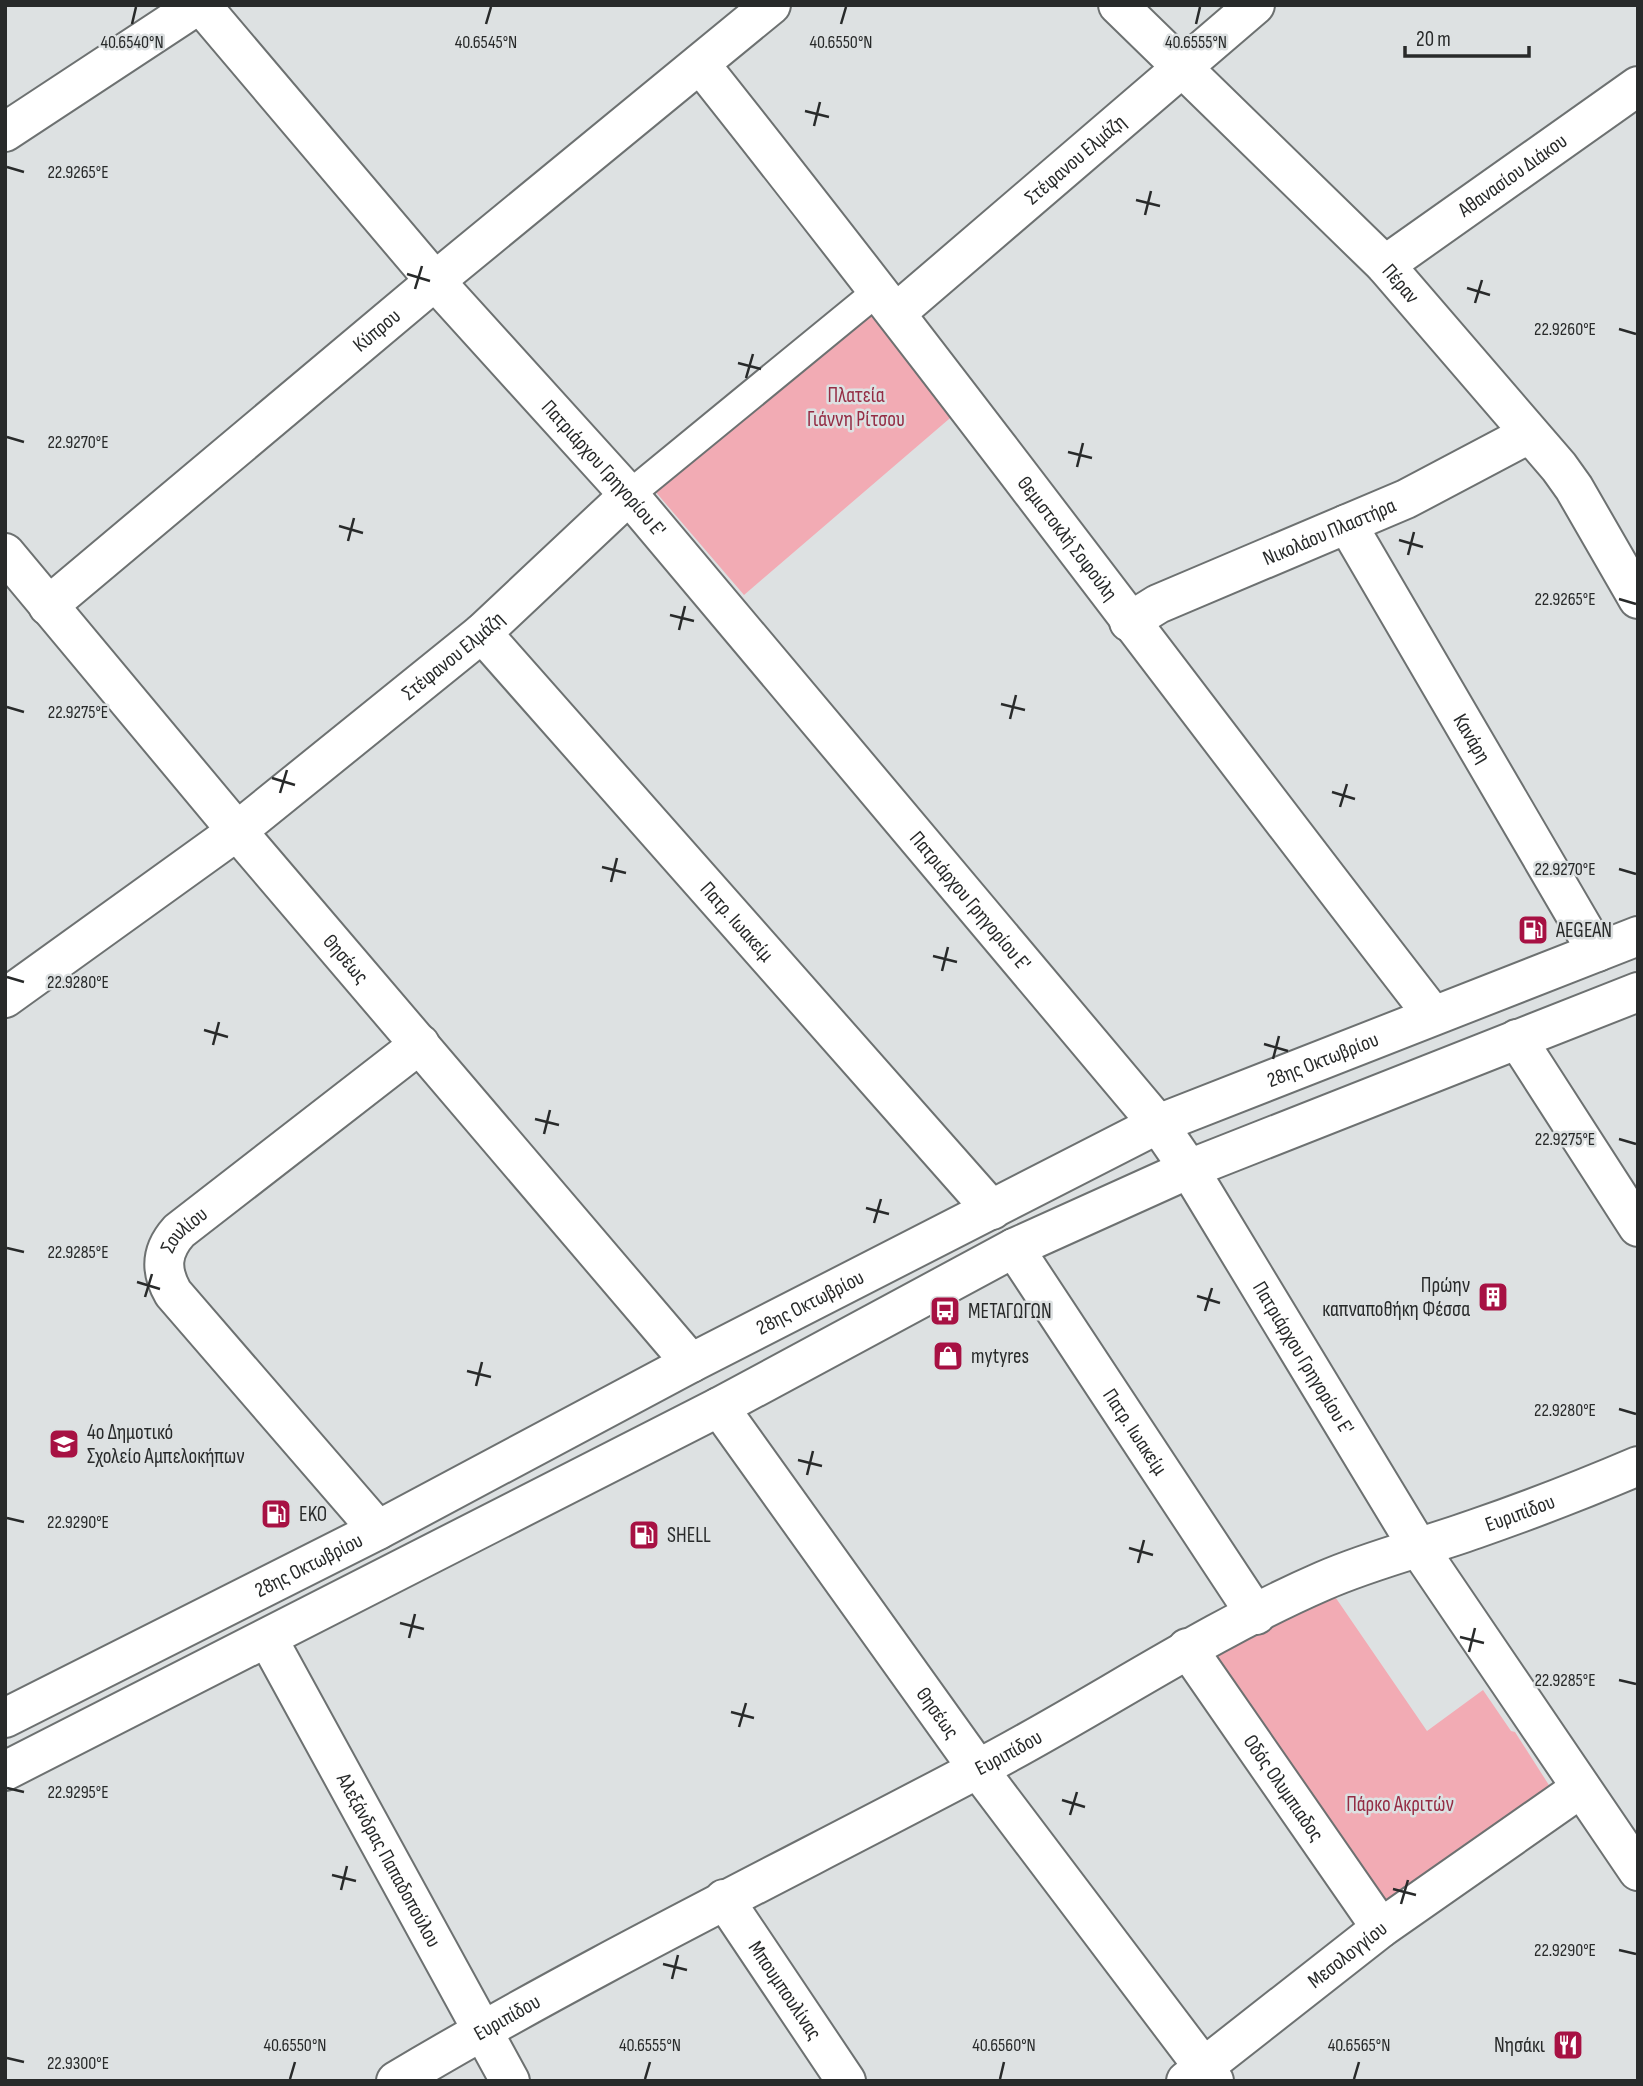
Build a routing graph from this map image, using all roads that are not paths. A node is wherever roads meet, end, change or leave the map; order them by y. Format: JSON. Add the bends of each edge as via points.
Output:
{"nodes":[{"id":1,"x":200,"y":5,"type":"edge"},
{"id":2,"x":771,"y":5,"type":"edge"},
{"id":3,"x":1118,"y":5,"type":"edge"},
{"id":4,"x":1255,"y":5,"type":"edge"},
{"id":5,"x":700,"y":64,"type":"junction"},
{"id":6,"x":1185,"y":68,"type":"junction"},
{"id":7,"x":1638,"y":86,"type":"edge"},
{"id":8,"x":5,"y":132,"type":"edge"},
{"id":9,"x":1385,"y":265,"type":"junction"},
{"id":10,"x":435,"y":281,"type":"junction"},
{"id":11,"x":888,"y":301,"type":"junction"},
{"id":12,"x":1529,"y":434,"type":"junction"},
{"id":13,"x":629,"y":495,"type":"junction"},
{"id":14,"x":1347,"y":524,"type":"junction"},
{"id":15,"x":5,"y":553,"type":"edge"},
{"id":16,"x":1638,"y":599,"type":"edge"},
{"id":17,"x":48,"y":606,"type":"junction"},
{"id":18,"x":1129,"y":622,"type":"junction"},
{"id":19,"x":482,"y":633,"type":"junction"},
{"id":20,"x":237,"y":831,"type":"junction"},
{"id":21,"x":1638,"y":936,"type":"edge"},
{"id":22,"x":1597,"y":952,"type":"junction"},
{"id":23,"x":1638,"y":992,"type":"edge"},
{"id":24,"x":5,"y":998,"type":"edge"},
{"id":25,"x":1432,"y":1014,"type":"junction"},
{"id":26,"x":1517,"y":1039,"type":"junction"},
{"id":27,"x":419,"y":1044,"type":"junction"},
{"id":28,"x":1158,"y":1124,"type":"junction"},
{"id":29,"x":1189,"y":1169,"type":"junction"},
{"id":30,"x":992,"y":1210,"type":"junction"},
{"id":31,"x":1638,"y":1227,"type":"edge"},
{"id":32,"x":1014,"y":1248,"type":"junction"},
{"id":33,"x":691,"y":1363,"type":"junction"},
{"id":34,"x":719,"y":1407,"type":"junction"},
{"id":35,"x":1638,"y":1466,"type":"edge"},
{"id":36,"x":378,"y":1530,"type":"junction"},
{"id":37,"x":1418,"y":1547,"type":"junction"},
{"id":38,"x":1256,"y":1615,"type":"junction"},
{"id":39,"x":268,"y":1639,"type":"junction"},
{"id":40,"x":1187,"y":1648,"type":"junction"},
{"id":41,"x":5,"y":1718,"type":"edge"},
{"id":42,"x":978,"y":1769,"type":"junction"},
{"id":43,"x":5,"y":1771,"type":"edge"},
{"id":44,"x":1581,"y":1788,"type":"junction"},
{"id":45,"x":1638,"y":1871,"type":"edge"},
{"id":46,"x":724,"y":1899,"type":"junction"},
{"id":47,"x":1381,"y":1927,"type":"junction"},
{"id":48,"x":481,"y":2030,"type":"junction"},
{"id":49,"x":1201,"y":2076,"type":"edge"},
{"id":50,"x":396,"y":2081,"type":"edge"},
{"id":51,"x":510,"y":2081,"type":"edge"},
{"id":52,"x":846,"y":2081,"type":"edge"}],
"edges":[{"from":1,"to":8,"type":"street"},
{"from":1,"to":10,"type":"street","name":"Πατριάρχου Γρηγορίου Ε'"},
{"from":2,"to":5,"type":"street","name":"Κύπρου"},
{"from":3,"to":6,"type":"street","name":"Πέραν"},
{"from":4,"to":6,"type":"street","name":"Στέφανου Ελμάζη"},
{"from":5,"to":10,"type":"street","name":"Κύπρου"},
{"from":5,"to":11,"type":"street","name":"Θεμιστοκλή Σοφούλη"},
{"from":6,"to":9,"type":"street","name":"Πέραν"},
{"from":6,"to":11,"type":"street","name":"Στέφανου Ελμάζη"},
{"from":7,"to":9,"type":"street","name":"Αθανασίου Διάκου"},
{"from":9,"to":12,"type":"street","name":"Πέραν"},
{"from":10,"to":13,"type":"street","name":"Πατριάρχου Γρηγορίου Ε'"},
{"from":10,"to":17,"type":"street","name":"Κύπρου"},
{"from":11,"to":13,"type":"street","name":"Στέφανου Ελμάζη"},
{"from":11,"to":18,"type":"street","name":"Θεμιστοκλή Σοφούλη"},
{"from":12,"to":14,"type":"street","name":"Νικολάου Πλαστήρα","via":[[1406,499]]},
{"from":12,"to":16,"type":"street","name":"Πέραν","via":[[1574,488]]},
{"from":13,"to":19,"type":"street","name":"Στέφανου Ελμάζη"},
{"from":13,"to":28,"type":"street","name":"Πατριάρχου Γρηγορίου Ε'"},
{"from":14,"to":18,"type":"street","name":"Νικολάου Πλαστήρα","via":[[1158,604]]},
{"from":14,"to":22,"type":"street","name":"Κανάρη"},
{"from":15,"to":17,"type":"street","name":"Θησέως"},
{"from":17,"to":20,"type":"street","name":"Θησέως"},
{"from":18,"to":25,"type":"street","name":"Θεμιστοκλή Σοφούλη"},
{"from":19,"to":20,"type":"street","name":"Στέφανου Ελμάζη"},
{"from":19,"to":30,"type":"street","name":"Πατρ. Ιωακείμ"},
{"from":20,"to":24,"type":"street","name":"Στέφανου Ελμάζη"},
{"from":20,"to":27,"type":"street","name":"Θησέως"},
{"from":21,"to":22,"type":"street","name":"28ης Οκτωβρίου"},
{"from":22,"to":25,"type":"street","name":"28ης Οκτωβρίου"},
{"from":23,"to":26,"type":"street"},
{"from":25,"to":28,"type":"street","name":"28ης Οκτωβρίου"},
{"from":26,"to":29,"type":"street"},
{"from":26,"to":31,"type":"street"},
{"from":27,"to":33,"type":"street","name":"Θησέως"},
{"from":27,"to":36,"type":"street","name":"Σουλίου","via":[[178,1231],[169,1241],[163,1268],[173,1293]]},
{"from":28,"to":29,"type":"street","name":"Πατριάρχου Γρηγορίου Ε'"},
{"from":28,"to":30,"type":"street","name":"28ης Οκτωβρίου"},
{"from":29,"to":32,"type":"street"},
{"from":29,"to":37,"type":"street","name":"Πατριάρχου Γρηγορίου Ε'"},
{"from":30,"to":33,"type":"street","name":"28ης Οκτωβρίου"},
{"from":32,"to":34,"type":"street"},
{"from":32,"to":38,"type":"street","name":"Πατρ. Ιωακείμ"},
{"from":33,"to":36,"type":"street","name":"28ης Οκτωβρίου"},
{"from":34,"to":39,"type":"street"},
{"from":34,"to":42,"type":"street","name":"Θησέως"},
{"from":35,"to":37,"type":"street","name":"Ευριπίδου"},
{"from":36,"to":41,"type":"street","name":"28ης Οκτωβρίου"},
{"from":37,"to":38,"type":"street","name":"Ευριπίδου","via":[[1322,1581]]},
{"from":37,"to":44,"type":"street","name":"Πατριάρχου Γρηγορίου Ε'"},
{"from":38,"to":40,"type":"street","name":"Ευριπίδου"},
{"from":39,"to":43,"type":"street"},
{"from":39,"to":48,"type":"street","name":"Αλεξάνδρας Παπαδοπούλου"},
{"from":40,"to":42,"type":"street","name":"Ευριπίδου"},
{"from":40,"to":47,"type":"street","name":"Οδός Ολυμπιαδος"},
{"from":42,"to":46,"type":"street","name":"Ευριπίδου"},
{"from":42,"to":49,"type":"street","name":"Θησέως"},
{"from":44,"to":45,"type":"street","name":"Πατριάρχου Γρηγορίου Ε'"},
{"from":44,"to":47,"type":"street","name":"Μεσολογγίου"},
{"from":46,"to":48,"type":"street","name":"Ευριπίδου"},
{"from":46,"to":52,"type":"street","name":"Μπουμπουλίνας"},
{"from":47,"to":49,"type":"street","name":"Μεσολογγίου"},
{"from":48,"to":50,"type":"street","name":"Ευριπίδου"},
{"from":48,"to":51,"type":"street","name":"Αλεξάνδρας Παπαδοπούλου"}]}
